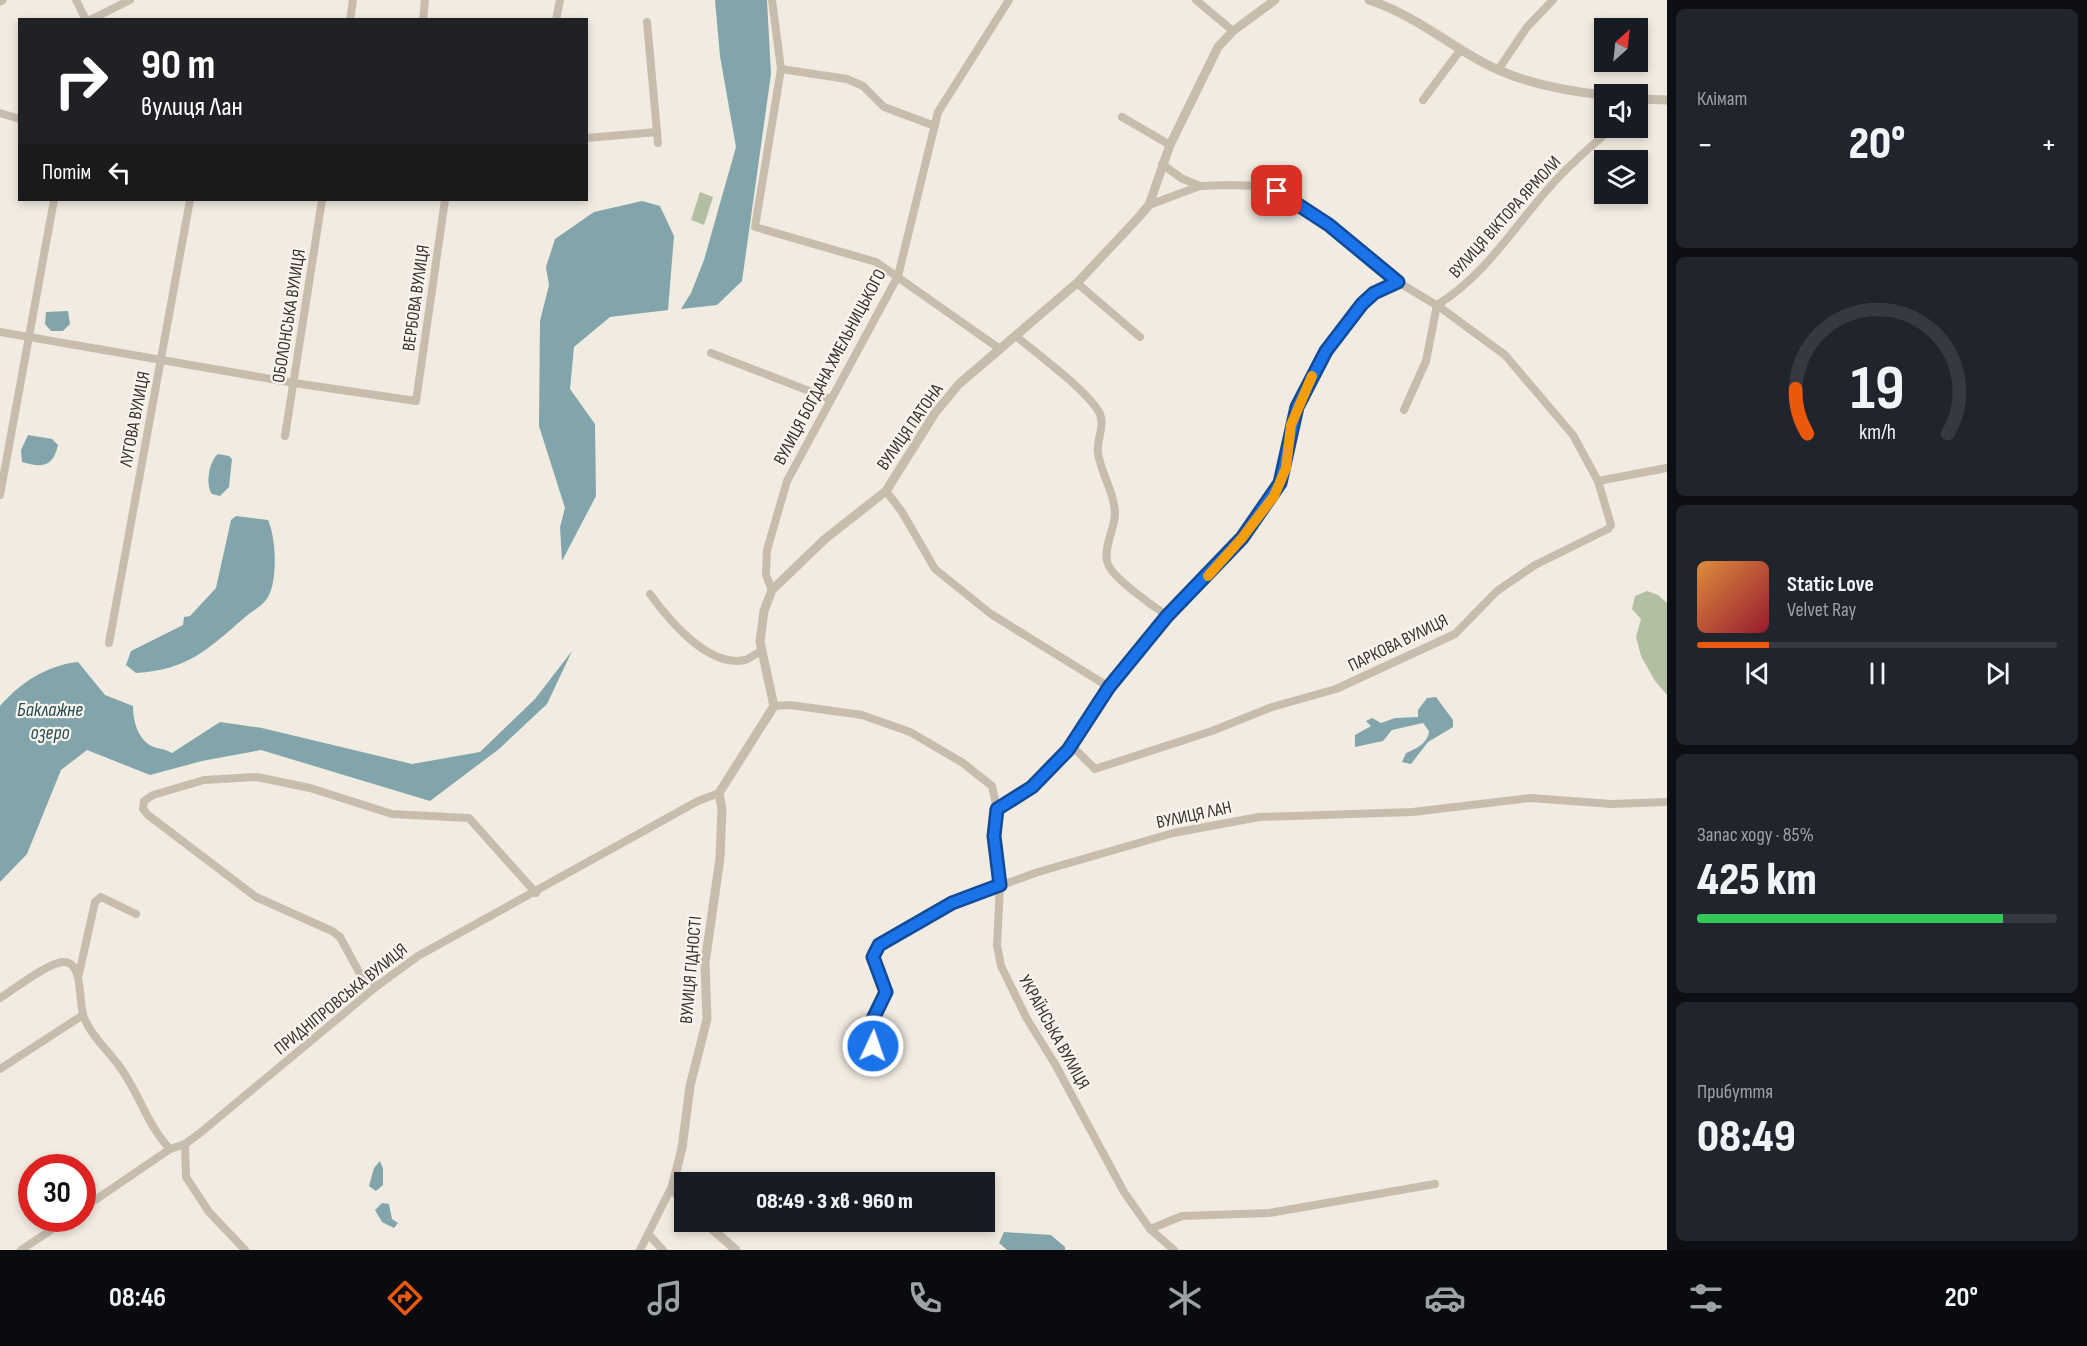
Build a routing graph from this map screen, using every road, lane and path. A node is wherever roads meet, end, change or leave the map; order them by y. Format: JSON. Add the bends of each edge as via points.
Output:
{"nodes":[{"id":1,"x":76,"y":0,"type":"edge"},
{"id":2,"x":130,"y":0,"type":"edge"},
{"id":3,"x":353,"y":0,"type":"edge"},
{"id":4,"x":425,"y":0,"type":"edge"},
{"id":5,"x":560,"y":0,"type":"edge"},
{"id":6,"x":772,"y":0,"type":"edge"},
{"id":7,"x":1009,"y":0,"type":"edge"},
{"id":8,"x":1196,"y":0,"type":"edge"},
{"id":9,"x":1275,"y":0,"type":"edge"},
{"id":10,"x":1369,"y":0,"type":"edge"},
{"id":11,"x":1553,"y":0,"type":"edge"},
{"id":12,"x":87,"y":18,"type":"edge"},
{"id":13,"x":92,"y":18,"type":"edge"},
{"id":14,"x":350,"y":18,"type":"edge"},
{"id":15,"x":423,"y":18,"type":"edge"},
{"id":16,"x":556,"y":18,"type":"edge"},
{"id":17,"x":647,"y":22,"type":"dead end"},
{"id":18,"x":1233,"y":31,"type":"junction"},
{"id":19,"x":1461,"y":49,"type":"junction"},
{"id":20,"x":781,"y":69,"type":"junction"},
{"id":21,"x":1498,"y":70,"type":"junction"},
{"id":22,"x":1594,"y":93,"type":"edge"},
{"id":23,"x":1423,"y":100,"type":"dead end"},
{"id":24,"x":1667,"y":100,"type":"edge"},
{"id":25,"x":1648,"y":101,"type":"edge"},
{"id":26,"x":0,"y":113,"type":"edge"},
{"id":27,"x":1122,"y":117,"type":"dead end"},
{"id":28,"x":18,"y":118,"type":"edge"},
{"id":29,"x":935,"y":126,"type":"junction"},
{"id":30,"x":657,"y":132,"type":"junction"},
{"id":31,"x":588,"y":138,"type":"edge"},
{"id":32,"x":1601,"y":138,"type":"edge"},
{"id":33,"x":658,"y":143,"type":"dead end"},
{"id":34,"x":1170,"y":146,"type":"junction"},
{"id":35,"x":1162,"y":164,"type":"junction"},
{"id":36,"x":1200,"y":186,"type":"junction"},
{"id":37,"x":54,"y":201,"type":"edge"},
{"id":38,"x":190,"y":201,"type":"edge"},
{"id":39,"x":322,"y":201,"type":"edge"},
{"id":40,"x":446,"y":201,"type":"edge"},
{"id":41,"x":1149,"y":204,"type":"junction"},
{"id":42,"x":898,"y":276,"type":"junction"},
{"id":43,"x":1398,"y":282,"type":"junction"},
{"id":44,"x":1077,"y":284,"type":"junction"},
{"id":45,"x":1437,"y":305,"type":"junction"},
{"id":46,"x":0,"y":332,"type":"edge"},
{"id":47,"x":28,"y":336,"type":"junction"},
{"id":48,"x":1017,"y":337,"type":"junction"},
{"id":49,"x":1140,"y":337,"type":"dead end"},
{"id":50,"x":1000,"y":350,"type":"junction"},
{"id":51,"x":711,"y":353,"type":"dead end"},
{"id":52,"x":162,"y":358,"type":"junction"},
{"id":53,"x":294,"y":383,"type":"junction"},
{"id":54,"x":830,"y":399,"type":"junction"},
{"id":55,"x":1404,"y":410,"type":"dead end"},
{"id":56,"x":285,"y":436,"type":"dead end"},
{"id":57,"x":1667,"y":468,"type":"edge"},
{"id":58,"x":1598,"y":481,"type":"junction"},
{"id":59,"x":886,"y":491,"type":"junction"},
{"id":60,"x":0,"y":495,"type":"edge"},
{"id":61,"x":772,"y":590,"type":"junction"},
{"id":62,"x":650,"y":594,"type":"dead end"},
{"id":63,"x":1167,"y":616,"type":"junction"},
{"id":64,"x":109,"y":643,"type":"dead end"},
{"id":65,"x":761,"y":651,"type":"junction"},
{"id":66,"x":1109,"y":687,"type":"junction"},
{"id":67,"x":774,"y":706,"type":"junction"},
{"id":68,"x":1071,"y":745,"type":"junction"},
{"id":69,"x":719,"y":793,"type":"junction"},
{"id":70,"x":1667,"y":802,"type":"edge"},
{"id":71,"x":997,"y":809,"type":"junction"},
{"id":72,"x":1000,"y":885,"type":"junction"},
{"id":73,"x":536,"y":893,"type":"junction"},
{"id":74,"x":136,"y":914,"type":"dead end"},
{"id":75,"x":79,"y":974,"type":"junction"},
{"id":76,"x":377,"y":986,"type":"junction"},
{"id":77,"x":0,"y":998,"type":"edge"},
{"id":78,"x":83,"y":1015,"type":"junction"},
{"id":79,"x":0,"y":1069,"type":"edge"},
{"id":80,"x":874,"y":1069,"type":"dead end"},
{"id":81,"x":185,"y":1144,"type":"junction"},
{"id":82,"x":170,"y":1149,"type":"junction"},
{"id":83,"x":673,"y":1184,"type":"junction"},
{"id":84,"x":1435,"y":1184,"type":"dead end"},
{"id":85,"x":674,"y":1188,"type":"edge"},
{"id":86,"x":96,"y":1199,"type":"edge"},
{"id":87,"x":1150,"y":1229,"type":"junction"},
{"id":88,"x":46,"y":1232,"type":"edge"},
{"id":89,"x":715,"y":1232,"type":"edge"},
{"id":90,"x":649,"y":1235,"type":"junction"},
{"id":91,"x":21,"y":1250,"type":"edge"},
{"id":92,"x":245,"y":1250,"type":"edge"},
{"id":93,"x":640,"y":1250,"type":"edge"},
{"id":94,"x":663,"y":1250,"type":"edge"},
{"id":95,"x":735,"y":1250,"type":"edge"},
{"id":96,"x":1174,"y":1250,"type":"edge"}],
"edges":[{"from":1,"to":12,"type":"street"},
{"from":2,"to":13,"type":"street"},
{"from":3,"to":14,"type":"street"},
{"from":4,"to":15,"type":"street"},
{"from":5,"to":16,"type":"street"},
{"from":6,"to":20,"type":"street"},
{"from":7,"to":29,"type":"street","name":"ВУЛИЦЯ БОГДАНА ХМЕЛЬНИЦЬКОГО","via":[[938,112]]},
{"from":8,"to":18,"type":"street"},
{"from":9,"to":18,"type":"street","name":"ВУЛИЦЯ ПАТОНА"},
{"from":10,"to":19,"type":"street","via":[[1410,15]]},
{"from":11,"to":21,"type":"street","via":[[1527,27]]},
{"from":17,"to":30,"type":"street"},
{"from":18,"to":34,"type":"street","name":"ВУЛИЦЯ ПАТОНА","via":[[1209,63]]},
{"from":19,"to":21,"type":"street"},
{"from":19,"to":23,"type":"street"},
{"from":20,"to":29,"type":"street","via":[[847,79],[862,86],[884,107]]},
{"from":20,"to":42,"type":"street","via":[[755,226],[876,262]]},
{"from":21,"to":22,"type":"street","via":[[1532,82]]},
{"from":24,"to":25,"type":"street"},
{"from":26,"to":28,"type":"street"},
{"from":27,"to":34,"type":"street"},
{"from":29,"to":42,"type":"street","name":"ВУЛИЦЯ БОГДАНА ХМЕЛЬНИЦЬКОГО"},
{"from":30,"to":31,"type":"street"},
{"from":30,"to":33,"type":"street"},
{"from":32,"to":45,"type":"street","name":"ВУЛИЦЯ ВІКТОРА ЯРМОЛИ","via":[[1558,179],[1488,263],[1465,286]]},
{"from":34,"to":35,"type":"street","name":"ВУЛИЦЯ ПАТОНА"},
{"from":35,"to":36,"type":"street"},
{"from":35,"to":41,"type":"street","name":"ВУЛИЦЯ ПАТОНА"},
{"from":36,"to":41,"type":"street","name":"ВУЛИЦЯ ПАТОНА"},
{"from":36,"to":43,"type":"street","via":[[1246,185],[1277,191],[1316,214]]},
{"from":37,"to":47,"type":"street"},
{"from":38,"to":52,"type":"street","name":"ЛУГОВА ВУЛИЦЯ"},
{"from":39,"to":53,"type":"street","name":"ОБОЛОНСЬКА ВУЛИЦЯ"},
{"from":40,"to":53,"type":"street","name":"ВЕРБОВА ВУЛИЦЯ","via":[[416,401]]},
{"from":41,"to":44,"type":"street","name":"ВУЛИЦЯ ПАТОНА"},
{"from":42,"to":50,"type":"street"},
{"from":42,"to":54,"type":"street","name":"ВУЛИЦЯ БОГДАНА ХМЕЛЬНИЦЬКОГО"},
{"from":43,"to":45,"type":"street"},
{"from":43,"to":63,"type":"street","via":[[1374,293],[1362,304],[1326,351],[1297,407],[1286,468],[1274,496],[1242,538]]},
{"from":44,"to":48,"type":"street","name":"ВУЛИЦЯ ПАТОНА"},
{"from":44,"to":49,"type":"street"},
{"from":45,"to":55,"type":"street","via":[[1426,361]]},
{"from":45,"to":58,"type":"street","via":[[1505,356],[1573,435]]},
{"from":46,"to":47,"type":"street"},
{"from":47,"to":52,"type":"street"},
{"from":47,"to":60,"type":"street"},
{"from":48,"to":50,"type":"street","name":"ВУЛИЦЯ ПАТОНА"},
{"from":48,"to":63,"type":"street","via":[[1062,374],[1099,412],[1102,424],[1098,452],[1115,515],[1106,560],[1143,599]]},
{"from":50,"to":59,"type":"street","name":"ВУЛИЦЯ ПАТОНА","via":[[959,384],[935,413]]},
{"from":51,"to":54,"type":"street"},
{"from":52,"to":53,"type":"street"},
{"from":52,"to":64,"type":"street","name":"ЛУГОВА ВУЛИЦЯ"},
{"from":53,"to":56,"type":"street","name":"ОБОЛОНСЬКА ВУЛИЦЯ"},
{"from":54,"to":61,"type":"street","name":"ВУЛИЦЯ БОГДАНА ХМЕЛЬНИЦЬКОГО","via":[[796,461],[779,504],[767,550],[766,575]]},
{"from":57,"to":58,"type":"street"},
{"from":58,"to":68,"type":"street","name":"ПАРКОВА ВУЛИЦЯ","via":[[1611,525],[1535,565],[1497,591],[1455,634],[1336,689],[1272,707],[1095,769]]},
{"from":59,"to":61,"type":"street","name":"ВУЛИЦЯ ПАТОНА","via":[[825,538]]},
{"from":59,"to":66,"type":"street","via":[[935,569],[991,614]]},
{"from":61,"to":65,"type":"street","via":[[761,626]]},
{"from":62,"to":65,"type":"street","via":[[680,631],[703,648],[725,658],[745,660]]},
{"from":63,"to":66,"type":"street"},
{"from":65,"to":67,"type":"street"},
{"from":66,"to":68,"type":"street"},
{"from":67,"to":69,"type":"street"},
{"from":67,"to":71,"type":"street","name":"УКРАЇНСЬКА ВУЛИЦЯ","via":[[862,715],[910,732],[992,786]]},
{"from":68,"to":71,"type":"street","via":[[1032,787]]},
{"from":69,"to":73,"type":"street","name":"ПРИДНІПРОВСЬКА ВУЛИЦЯ","via":[[698,801]]},
{"from":69,"to":83,"type":"street","name":"ВУЛИЦЯ ГІДНОСТІ","via":[[720,858],[705,963],[708,1019],[690,1086]]},
{"from":70,"to":72,"type":"street","name":"ВУЛИЦЯ ЛАН","via":[[1612,804],[1530,798],[1413,812],[1259,818],[1173,833]]},
{"from":71,"to":72,"type":"street","name":"УКРАЇНСЬКА ВУЛИЦЯ","via":[[994,836]]},
{"from":72,"to":80,"type":"street","name":"ВУЛИЦЯ ЛАН","via":[[952,903],[879,945],[873,957],[886,992],[871,1023]]},
{"from":72,"to":87,"type":"street","name":"УКРАЇНСЬКА ВУЛИЦЯ","via":[[997,945],[1001,966],[1124,1192]]},
{"from":73,"to":76,"type":"street","name":"ПРИДНІПРОВСЬКА ВУЛИЦЯ","via":[[418,956]]},
{"from":73,"to":76,"type":"street","via":[[470,818],[392,813],[310,788],[257,777],[204,780],[144,801],[143,809],[148,815],[256,897],[340,937],[360,972]]},
{"from":74,"to":75,"type":"street","via":[[101,897],[95,902]]},
{"from":75,"to":77,"type":"street","via":[[73,965],[64,962],[52,965]]},
{"from":75,"to":78,"type":"street"},
{"from":76,"to":81,"type":"street","name":"ПРИДНІПРОВСЬКА ВУЛИЦЯ"},
{"from":78,"to":79,"type":"street"},
{"from":78,"to":82,"type":"street","via":[[90,1031],[122,1070],[156,1134]]},
{"from":81,"to":82,"type":"street","name":"ПРИДНІПРОВСЬКА ВУЛИЦЯ"},
{"from":81,"to":92,"type":"street","via":[[186,1177],[209,1212]]},
{"from":82,"to":86,"type":"street","name":"ПРИДНІПРОВСЬКА ВУЛИЦЯ"},
{"from":83,"to":85,"type":"street"},
{"from":83,"to":90,"type":"street","name":"ВУЛИЦЯ ГІДНОСТІ"},
{"from":84,"to":87,"type":"street","via":[[1269,1213],[1182,1216]]},
{"from":87,"to":96,"type":"street","name":"УКРАЇНСЬКА ВУЛИЦЯ"},
{"from":88,"to":91,"type":"street"},
{"from":89,"to":95,"type":"street"},
{"from":90,"to":93,"type":"street","name":"ВУЛИЦЯ ГІДНОСТІ"},
{"from":90,"to":94,"type":"street"}]}
